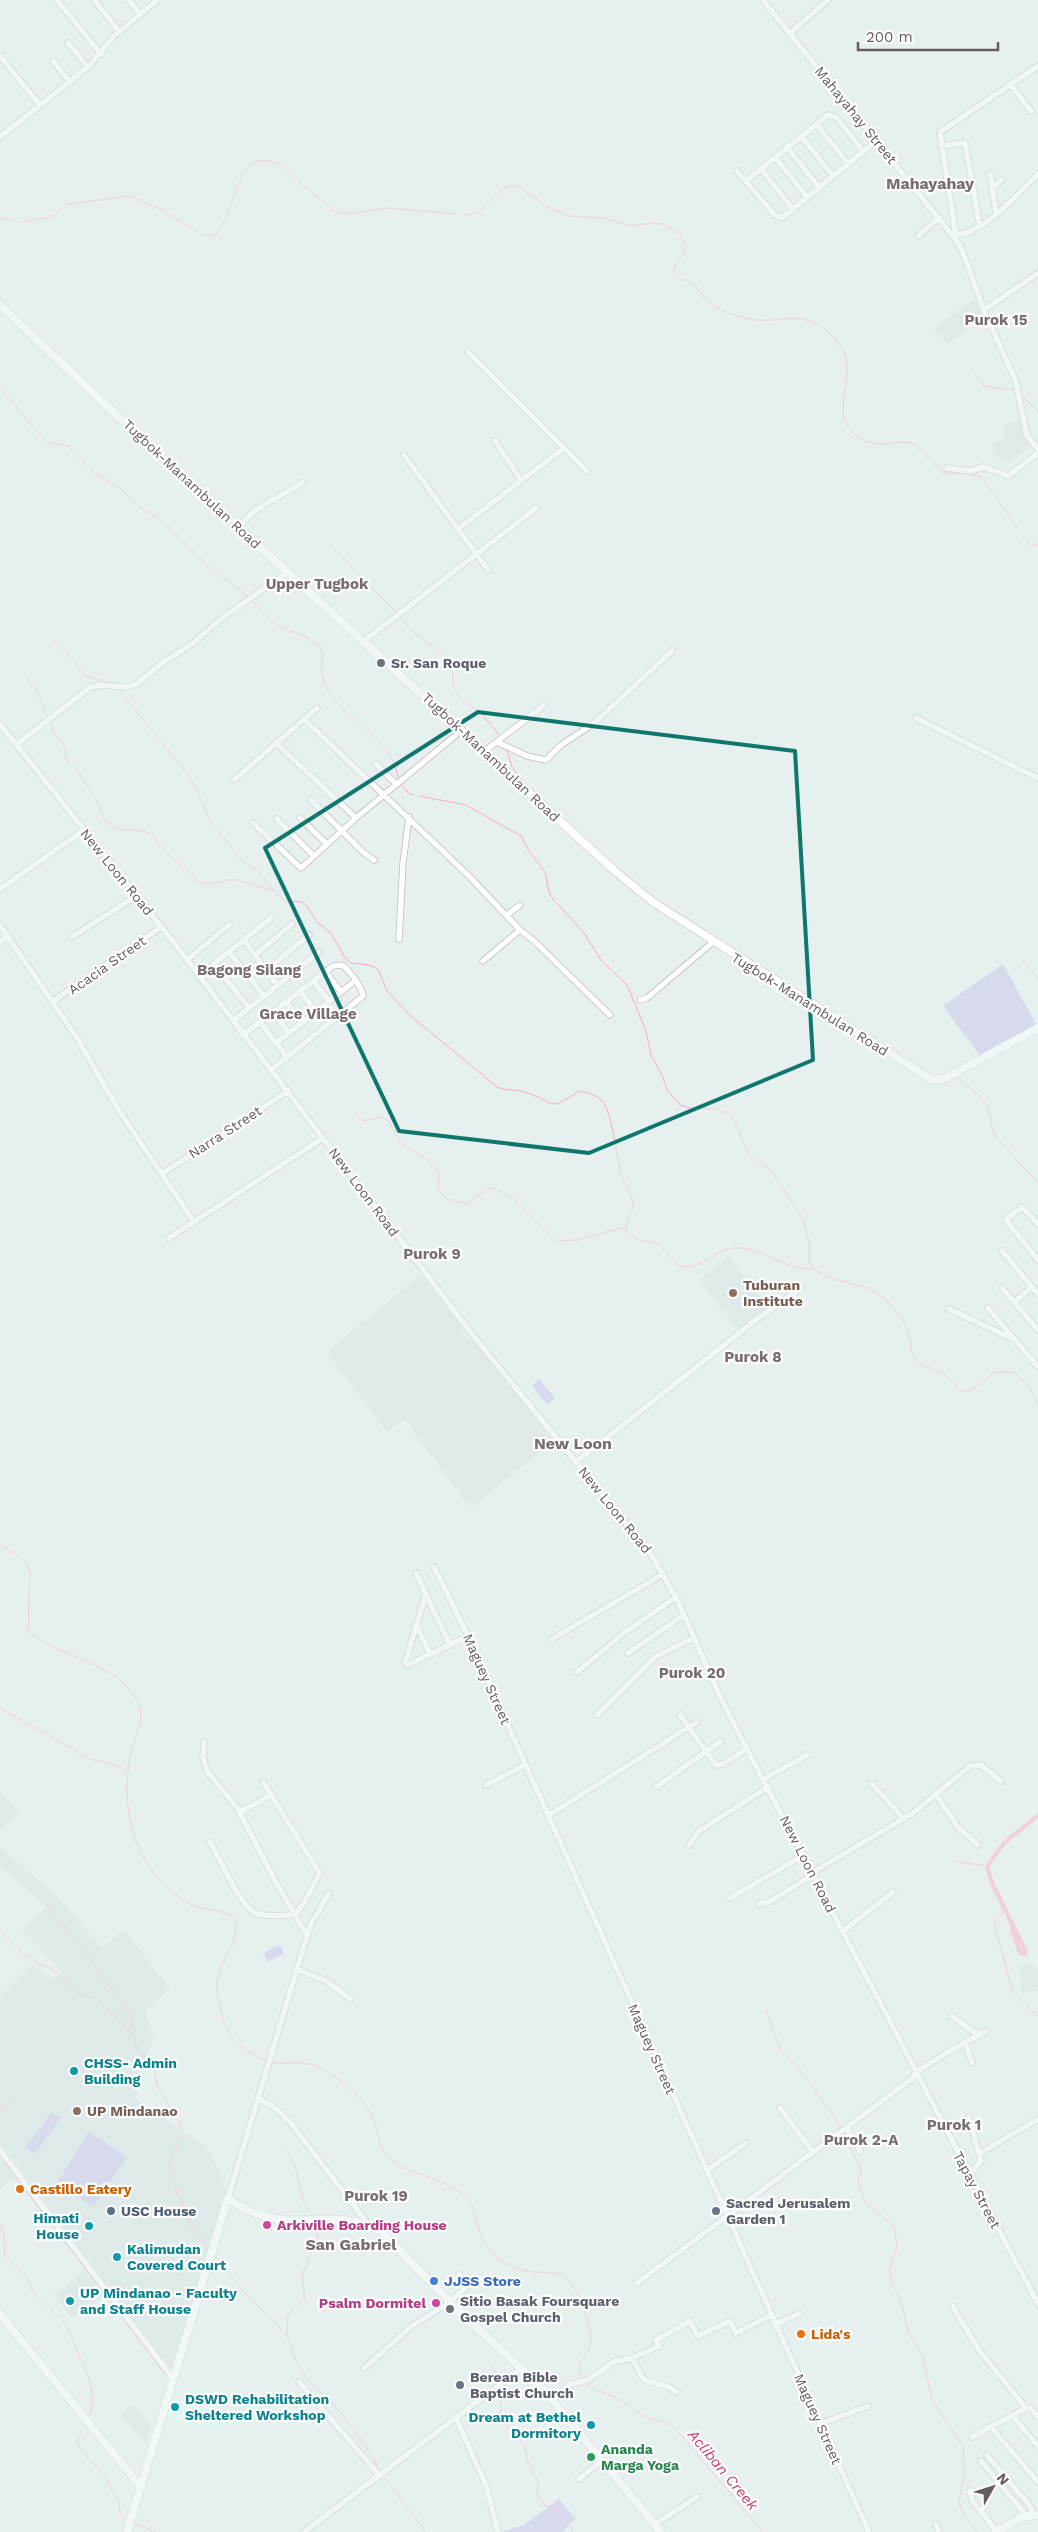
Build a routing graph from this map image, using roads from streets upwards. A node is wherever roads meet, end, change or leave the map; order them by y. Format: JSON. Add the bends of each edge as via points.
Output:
{"nodes":[{"id":1,"x":58,"y":0,"type":"edge"},
{"id":2,"x":94,"y":0,"type":"edge"},
{"id":3,"x":129,"y":0,"type":"edge"},
{"id":4,"x":157,"y":0,"type":"edge"},
{"id":5,"x":763,"y":0,"type":"edge"},
{"id":6,"x":828,"y":0,"type":"edge"},
{"id":7,"x":140,"y":14,"type":"junction"},
{"id":8,"x":119,"y":31,"type":"junction"},
{"id":9,"x":790,"y":34,"type":"junction"},
{"id":10,"x":68,"y":43,"type":"dead end"},
{"id":11,"x":101,"y":54,"type":"junction"},
{"id":12,"x":0,"y":56,"type":"edge"},
{"id":13,"x":53,"y":61,"type":"dead end"},
{"id":14,"x":1038,"y":66,"type":"edge"},
{"id":15,"x":88,"y":67,"type":"junction"},
{"id":16,"x":70,"y":82,"type":"junction"},
{"id":17,"x":1010,"y":84,"type":"junction"},
{"id":18,"x":40,"y":106,"type":"junction"},
{"id":19,"x":1031,"y":111,"type":"dead end"},
{"id":20,"x":816,"y":124,"type":"junction"},
{"id":21,"x":801,"y":136,"type":"junction"},
{"id":22,"x":0,"y":137,"type":"edge"},
{"id":23,"x":877,"y":140,"type":"junction"},
{"id":24,"x":941,"y":146,"type":"junction"},
{"id":25,"x":787,"y":147,"type":"junction"},
{"id":26,"x":863,"y":151,"type":"junction"},
{"id":27,"x":775,"y":157,"type":"junction"},
{"id":28,"x":848,"y":164,"type":"junction"},
{"id":29,"x":761,"y":169,"type":"junction"},
{"id":30,"x":737,"y":171,"type":"dead end"},
{"id":31,"x":990,"y":174,"type":"dead end"},
{"id":32,"x":1038,"y":174,"type":"edge"},
{"id":33,"x":833,"y":176,"type":"junction"},
{"id":34,"x":1002,"y":180,"type":"dead end"},
{"id":35,"x":746,"y":181,"type":"junction"},
{"id":36,"x":819,"y":187,"type":"junction"},
{"id":37,"x":992,"y":189,"type":"junction"},
{"id":38,"x":807,"y":197,"type":"junction"},
{"id":39,"x":793,"y":209,"type":"junction"},
{"id":40,"x":996,"y":213,"type":"junction"},
{"id":41,"x":939,"y":218,"type":"junction"},
{"id":42,"x":980,"y":227,"type":"junction"},
{"id":43,"x":918,"y":236,"type":"dead end"},
{"id":44,"x":956,"y":237,"type":"junction"},
{"id":45,"x":1038,"y":273,"type":"edge"},
{"id":46,"x":0,"y":305,"type":"edge"},
{"id":47,"x":984,"y":310,"type":"junction"},
{"id":48,"x":468,"y":352,"type":"dead end"},
{"id":49,"x":495,"y":441,"type":"dead end"},
{"id":50,"x":564,"y":448,"type":"junction"},
{"id":51,"x":1038,"y":451,"type":"edge"},
{"id":52,"x":404,"y":454,"type":"dead end"},
{"id":53,"x":947,"y":468,"type":"dead end"},
{"id":54,"x":587,"y":471,"type":"dead end"},
{"id":55,"x":520,"y":480,"type":"junction"},
{"id":56,"x":302,"y":483,"type":"dead end"},
{"id":57,"x":536,"y":508,"type":"dead end"},
{"id":58,"x":238,"y":527,"type":"junction"},
{"id":59,"x":458,"y":529,"type":"junction"},
{"id":60,"x":476,"y":554,"type":"junction"},
{"id":61,"x":488,"y":570,"type":"dead end"},
{"id":62,"x":288,"y":572,"type":"junction"},
{"id":63,"x":364,"y":641,"type":"junction"},
{"id":64,"x":672,"y":651,"type":"dead end"},
{"id":65,"x":543,"y":706,"type":"dead end"},
{"id":66,"x":317,"y":708,"type":"dead end"},
{"id":67,"x":916,"y":718,"type":"dead end"},
{"id":68,"x":304,"y":719,"type":"junction"},
{"id":69,"x":0,"y":724,"type":"edge"},
{"id":70,"x":462,"y":730,"type":"junction"},
{"id":71,"x":497,"y":742,"type":"junction"},
{"id":72,"x":276,"y":743,"type":"junction"},
{"id":73,"x":16,"y":744,"type":"junction"},
{"id":74,"x":485,"y":751,"type":"junction"},
{"id":75,"x":376,"y":764,"type":"dead end"},
{"id":76,"x":1038,"y":778,"type":"edge"},
{"id":77,"x":235,"y":779,"type":"dead end"},
{"id":78,"x":396,"y":784,"type":"junction"},
{"id":79,"x":383,"y":795,"type":"junction"},
{"id":80,"x":311,"y":800,"type":"dead end"},
{"id":81,"x":409,"y":817,"type":"junction"},
{"id":82,"x":300,"y":818,"type":"dead end"},
{"id":83,"x":356,"y":818,"type":"junction"},
{"id":84,"x":277,"y":819,"type":"dead end"},
{"id":85,"x":253,"y":823,"type":"dead end"},
{"id":86,"x":84,"y":830,"type":"junction"},
{"id":87,"x":342,"y":831,"type":"junction"},
{"id":88,"x":328,"y":844,"type":"junction"},
{"id":89,"x":314,"y":856,"type":"junction"},
{"id":90,"x":374,"y":860,"type":"dead end"},
{"id":91,"x":0,"y":889,"type":"edge"},
{"id":92,"x":136,"y":896,"type":"junction"},
{"id":93,"x":520,"y":905,"type":"dead end"},
{"id":94,"x":507,"y":916,"type":"junction"},
{"id":95,"x":271,"y":918,"type":"dead end"},
{"id":96,"x":292,"y":924,"type":"dead end"},
{"id":97,"x":0,"y":925,"type":"edge"},
{"id":98,"x":229,"y":925,"type":"dead end"},
{"id":99,"x":161,"y":927,"type":"junction"},
{"id":100,"x":520,"y":930,"type":"junction"},
{"id":101,"x":309,"y":935,"type":"dead end"},
{"id":102,"x":7,"y":937,"type":"junction"},
{"id":103,"x":72,"y":937,"type":"dead end"},
{"id":104,"x":399,"y":939,"type":"dead end"},
{"id":105,"x":244,"y":940,"type":"junction"},
{"id":106,"x":0,"y":942,"type":"edge"},
{"id":107,"x":713,"y":942,"type":"junction"},
{"id":108,"x":229,"y":952,"type":"junction"},
{"id":109,"x":319,"y":952,"type":"dead end"},
{"id":110,"x":255,"y":955,"type":"junction"},
{"id":111,"x":187,"y":960,"type":"junction"},
{"id":112,"x":484,"y":961,"type":"dead end"},
{"id":113,"x":214,"y":964,"type":"junction"},
{"id":114,"x":266,"y":970,"type":"junction"},
{"id":115,"x":325,"y":971,"type":"junction"},
{"id":116,"x":199,"y":976,"type":"junction"},
{"id":117,"x":313,"y":981,"type":"junction"},
{"id":118,"x":355,"y":981,"type":"junction"},
{"id":119,"x":277,"y":985,"type":"junction"},
{"id":120,"x":300,"y":991,"type":"junction"},
{"id":121,"x":341,"y":992,"type":"junction"},
{"id":122,"x":264,"y":996,"type":"junction"},
{"id":123,"x":640,"y":1000,"type":"dead end"},
{"id":124,"x":329,"y":1001,"type":"junction"},
{"id":125,"x":52,"y":1002,"type":"junction"},
{"id":126,"x":286,"y":1002,"type":"junction"},
{"id":127,"x":249,"y":1008,"type":"junction"},
{"id":128,"x":273,"y":1012,"type":"junction"},
{"id":129,"x":316,"y":1012,"type":"junction"},
{"id":130,"x":610,"y":1015,"type":"dead end"},
{"id":131,"x":232,"y":1021,"type":"junction"},
{"id":132,"x":260,"y":1022,"type":"junction"},
{"id":133,"x":302,"y":1022,"type":"junction"},
{"id":134,"x":1038,"y":1028,"type":"edge"},
{"id":135,"x":289,"y":1033,"type":"junction"},
{"id":136,"x":244,"y":1035,"type":"junction"},
{"id":137,"x":276,"y":1043,"type":"junction"},
{"id":138,"x":287,"y":1057,"type":"junction"},
{"id":139,"x":271,"y":1070,"type":"junction"},
{"id":140,"x":288,"y":1091,"type":"junction"},
{"id":141,"x":323,"y":1138,"type":"junction"},
{"id":142,"x":162,"y":1173,"type":"junction"},
{"id":143,"x":194,"y":1222,"type":"junction"},
{"id":144,"x":1038,"y":1224,"type":"edge"},
{"id":145,"x":169,"y":1238,"type":"dead end"},
{"id":146,"x":1002,"y":1251,"type":"dead end"},
{"id":147,"x":1038,"y":1260,"type":"edge"},
{"id":148,"x":1032,"y":1287,"type":"junction"},
{"id":149,"x":801,"y":1288,"type":"dead end"},
{"id":150,"x":1002,"y":1288,"type":"dead end"},
{"id":151,"x":1038,"y":1294,"type":"edge"},
{"id":152,"x":1014,"y":1302,"type":"junction"},
{"id":153,"x":988,"y":1308,"type":"dead end"},
{"id":154,"x":949,"y":1309,"type":"dead end"},
{"id":155,"x":1038,"y":1330,"type":"edge"},
{"id":156,"x":1014,"y":1339,"type":"junction"},
{"id":157,"x":1038,"y":1367,"type":"edge"},
{"id":158,"x":576,"y":1462,"type":"junction"},
{"id":159,"x":434,"y":1567,"type":"dead end"},
{"id":160,"x":416,"y":1573,"type":"dead end"},
{"id":161,"x":663,"y":1574,"type":"junction"},
{"id":162,"x":426,"y":1594,"type":"junction"},
{"id":163,"x":676,"y":1597,"type":"junction"},
{"id":164,"x":684,"y":1615,"type":"junction"},
{"id":165,"x":416,"y":1625,"type":"junction"},
{"id":166,"x":468,"y":1636,"type":"junction"},
{"id":167,"x":694,"y":1638,"type":"junction"},
{"id":168,"x":552,"y":1639,"type":"dead end"},
{"id":169,"x":450,"y":1645,"type":"junction"},
{"id":170,"x":628,"y":1653,"type":"dead end"},
{"id":171,"x":430,"y":1654,"type":"junction"},
{"id":172,"x":576,"y":1672,"type":"dead end"},
{"id":173,"x":597,"y":1715,"type":"dead end"},
{"id":174,"x":680,"y":1715,"type":"dead end"},
{"id":175,"x":697,"y":1722,"type":"dead end"},
{"id":176,"x":689,"y":1728,"type":"junction"},
{"id":177,"x":721,"y":1741,"type":"dead end"},
{"id":178,"x":204,"y":1742,"type":"dead end"},
{"id":179,"x":747,"y":1748,"type":"junction"},
{"id":180,"x":705,"y":1752,"type":"junction"},
{"id":181,"x":807,"y":1755,"type":"dead end"},
{"id":182,"x":524,"y":1766,"type":"junction"},
{"id":183,"x":764,"y":1779,"type":"junction"},
{"id":184,"x":1001,"y":1781,"type":"dead end"},
{"id":185,"x":263,"y":1782,"type":"dead end"},
{"id":186,"x":872,"y":1784,"type":"dead end"},
{"id":187,"x":486,"y":1785,"type":"dead end"},
{"id":188,"x":656,"y":1787,"type":"dead end"},
{"id":189,"x":768,"y":1787,"type":"junction"},
{"id":190,"x":271,"y":1795,"type":"junction"},
{"id":191,"x":936,"y":1795,"type":"junction"},
{"id":192,"x":240,"y":1812,"type":"junction"},
{"id":193,"x":549,"y":1816,"type":"junction"},
{"id":194,"x":904,"y":1819,"type":"junction"},
{"id":195,"x":210,"y":1842,"type":"dead end"},
{"id":196,"x":689,"y":1845,"type":"dead end"},
{"id":197,"x":978,"y":1845,"type":"dead end"},
{"id":198,"x":804,"y":1855,"type":"junction"},
{"id":199,"x":813,"y":1873,"type":"junction"},
{"id":200,"x":893,"y":1892,"type":"dead end"},
{"id":201,"x":329,"y":1893,"type":"dead end"},
{"id":202,"x":730,"y":1898,"type":"dead end"},
{"id":203,"x":759,"y":1904,"type":"dead end"},
{"id":204,"x":294,"y":1914,"type":"junction"},
{"id":205,"x":842,"y":1930,"type":"junction"},
{"id":206,"x":307,"y":1935,"type":"junction"},
{"id":207,"x":297,"y":1969,"type":"junction"},
{"id":208,"x":350,"y":1999,"type":"dead end"},
{"id":209,"x":952,"y":2016,"type":"dead end"},
{"id":210,"x":986,"y":2031,"type":"dead end"},
{"id":211,"x":978,"y":2035,"type":"junction"},
{"id":212,"x":964,"y":2042,"type":"junction"},
{"id":213,"x":972,"y":2063,"type":"dead end"},
{"id":214,"x":916,"y":2074,"type":"junction"},
{"id":215,"x":259,"y":2099,"type":"junction"},
{"id":216,"x":780,"y":2108,"type":"dead end"},
{"id":217,"x":969,"y":2117,"type":"dead end"},
{"id":218,"x":1038,"y":2120,"type":"edge"},
{"id":219,"x":846,"y":2127,"type":"junction"},
{"id":220,"x":746,"y":2143,"type":"dead end"},
{"id":221,"x":0,"y":2150,"type":"edge"},
{"id":222,"x":860,"y":2151,"type":"dead end"},
{"id":223,"x":813,"y":2152,"type":"junction"},
{"id":224,"x":980,"y":2154,"type":"junction"},
{"id":225,"x":707,"y":2170,"type":"junction"},
{"id":226,"x":969,"y":2176,"type":"junction"},
{"id":227,"x":229,"y":2201,"type":"junction"},
{"id":228,"x":727,"y":2215,"type":"junction"},
{"id":229,"x":369,"y":2225,"type":"junction"},
{"id":230,"x":459,"y":2274,"type":"dead end"},
{"id":231,"x":636,"y":2283,"type":"dead end"},
{"id":232,"x":450,"y":2302,"type":"junction"},
{"id":233,"x":1038,"y":2304,"type":"edge"},
{"id":234,"x":954,"y":2308,"type":"dead end"},
{"id":235,"x":0,"y":2314,"type":"edge"},
{"id":236,"x":799,"y":2314,"type":"dead end"},
{"id":237,"x":772,"y":2315,"type":"junction"},
{"id":238,"x":0,"y":2320,"type":"edge"},
{"id":239,"x":776,"y":2324,"type":"junction"},
{"id":240,"x":632,"y":2358,"type":"junction"},
{"id":241,"x":364,"y":2368,"type":"dead end"},
{"id":242,"x":522,"y":2368,"type":"junction"},
{"id":243,"x":172,"y":2377,"type":"junction"},
{"id":244,"x":299,"y":2382,"type":"dead end"},
{"id":245,"x":677,"y":2392,"type":"dead end"},
{"id":246,"x":552,"y":2399,"type":"junction"},
{"id":247,"x":868,"y":2406,"type":"dead end"},
{"id":248,"x":1026,"y":2408,"type":"junction"},
{"id":249,"x":1012,"y":2416,"type":"junction"},
{"id":250,"x":1038,"y":2417,"type":"edge"},
{"id":251,"x":456,"y":2418,"type":"junction"},
{"id":252,"x":820,"y":2424,"type":"junction"},
{"id":253,"x":991,"y":2427,"type":"junction"},
{"id":254,"x":972,"y":2437,"type":"dead end"},
{"id":255,"x":1038,"y":2446,"type":"edge"},
{"id":256,"x":987,"y":2454,"type":"dead end"},
{"id":257,"x":602,"y":2460,"type":"junction"},
{"id":258,"x":980,"y":2461,"type":"dead end"},
{"id":259,"x":380,"y":2476,"type":"junction"},
{"id":260,"x":130,"y":2477,"type":"junction"},
{"id":261,"x":579,"y":2479,"type":"dead end"},
{"id":262,"x":1038,"y":2482,"type":"edge"},
{"id":263,"x":140,"y":2489,"type":"junction"},
{"id":264,"x":970,"y":2491,"type":"dead end"},
{"id":265,"x":697,"y":2497,"type":"dead end"},
{"id":266,"x":1032,"y":2515,"type":"edge"},
{"id":267,"x":654,"y":2524,"type":"junction"},
{"id":268,"x":936,"y":2524,"type":"dead end"},
{"id":269,"x":127,"y":2532,"type":"edge"},
{"id":270,"x":304,"y":2532,"type":"edge"},
{"id":271,"x":498,"y":2532,"type":"edge"},
{"id":272,"x":661,"y":2532,"type":"edge"},
{"id":273,"x":869,"y":2532,"type":"edge"},
{"id":274,"x":939,"y":2532,"type":"edge"},
{"id":275,"x":997,"y":2532,"type":"edge"}],
"edges":[{"from":1,"to":11,"type":"street"},
{"from":2,"to":8,"type":"street"},
{"from":3,"to":7,"type":"street"},
{"from":4,"to":7,"type":"street"},
{"from":5,"to":9,"type":"street","name":"Mahayahay Street"},
{"from":6,"to":9,"type":"street"},
{"from":7,"to":8,"type":"street"},
{"from":8,"to":11,"type":"street"},
{"from":9,"to":23,"type":"street","name":"Mahayahay Street"},
{"from":10,"to":15,"type":"street"},
{"from":11,"to":15,"type":"street"},
{"from":12,"to":18,"type":"street"},
{"from":13,"to":16,"type":"street"},
{"from":14,"to":17,"type":"street"},
{"from":15,"to":16,"type":"street"},
{"from":16,"to":18,"type":"street"},
{"from":17,"to":19,"type":"street"},
{"from":17,"to":24,"type":"street","via":[[941,130]]},
{"from":18,"to":22,"type":"street"},
{"from":20,"to":21,"type":"street"},
{"from":20,"to":26,"type":"street","via":[[828,115],[834,115]]},
{"from":20,"to":28,"type":"street"},
{"from":21,"to":25,"type":"street"},
{"from":21,"to":33,"type":"street"},
{"from":23,"to":26,"type":"street"},
{"from":23,"to":41,"type":"street","name":"Mahayahay Street"},
{"from":24,"to":42,"type":"street","via":[[965,143]]},
{"from":24,"to":44,"type":"street"},
{"from":25,"to":27,"type":"street"},
{"from":25,"to":36,"type":"street"},
{"from":26,"to":28,"type":"street"},
{"from":27,"to":29,"type":"street"},
{"from":27,"to":38,"type":"street"},
{"from":28,"to":33,"type":"street"},
{"from":29,"to":35,"type":"street"},
{"from":29,"to":39,"type":"street"},
{"from":30,"to":35,"type":"street"},
{"from":31,"to":37,"type":"street"},
{"from":32,"to":40,"type":"street"},
{"from":33,"to":36,"type":"street"},
{"from":34,"to":37,"type":"street"},
{"from":35,"to":39,"type":"street","via":[[776,216],[782,218]]},
{"from":36,"to":38,"type":"street"},
{"from":37,"to":40,"type":"street"},
{"from":38,"to":39,"type":"street"},
{"from":40,"to":42,"type":"street"},
{"from":41,"to":43,"type":"street"},
{"from":41,"to":44,"type":"street","name":"Mahayahay Street"},
{"from":42,"to":44,"type":"street"},
{"from":44,"to":47,"type":"street","name":"Mahayahay Street"},
{"from":45,"to":47,"type":"street"},
{"from":46,"to":58,"type":"street","name":"Tugbok-Manambulan Road"},
{"from":47,"to":51,"type":"street","name":"Mahayahay Street","via":[[1016,382],[1027,436]]},
{"from":48,"to":50,"type":"street"},
{"from":49,"to":55,"type":"street"},
{"from":50,"to":54,"type":"street"},
{"from":50,"to":55,"type":"street"},
{"from":51,"to":53,"type":"street","via":[[1008,476],[984,467],[969,471]]},
{"from":52,"to":59,"type":"street"},
{"from":55,"to":59,"type":"street"},
{"from":56,"to":58,"type":"street","via":[[254,511]]},
{"from":57,"to":60,"type":"street"},
{"from":58,"to":62,"type":"street","name":"Tugbok-Manambulan Road"},
{"from":59,"to":60,"type":"street"},
{"from":60,"to":61,"type":"street"},
{"from":60,"to":63,"type":"street"},
{"from":62,"to":63,"type":"street","name":"Tugbok-Manambulan Road"},
{"from":62,"to":73,"type":"street","via":[[136,684],[89,688]]},
{"from":63,"to":70,"type":"street","name":"Tugbok-Manambulan Road"},
{"from":64,"to":71,"type":"street","via":[[593,724],[546,760],[527,756]]},
{"from":65,"to":71,"type":"street"},
{"from":66,"to":68,"type":"street"},
{"from":67,"to":76,"type":"street"},
{"from":68,"to":72,"type":"street"},
{"from":68,"to":79,"type":"street"},
{"from":69,"to":73,"type":"street","name":"New Loon Road"},
{"from":70,"to":74,"type":"street","name":"Tugbok-Manambulan Road"},
{"from":70,"to":78,"type":"street"},
{"from":71,"to":74,"type":"street"},
{"from":72,"to":77,"type":"street"},
{"from":72,"to":83,"type":"street"},
{"from":73,"to":86,"type":"street","name":"New Loon Road"},
{"from":74,"to":107,"type":"street","name":"Tugbok-Manambulan Road","via":[[637,890]]},
{"from":75,"to":78,"type":"street"},
{"from":78,"to":79,"type":"street"},
{"from":79,"to":81,"type":"street"},
{"from":79,"to":83,"type":"street"},
{"from":80,"to":87,"type":"street"},
{"from":81,"to":94,"type":"street"},
{"from":81,"to":104,"type":"street"},
{"from":82,"to":88,"type":"street"},
{"from":83,"to":87,"type":"street"},
{"from":84,"to":89,"type":"street"},
{"from":85,"to":89,"type":"street","via":[[301,868]]},
{"from":86,"to":91,"type":"street"},
{"from":86,"to":92,"type":"street","name":"New Loon Road"},
{"from":87,"to":88,"type":"street"},
{"from":87,"to":90,"type":"street"},
{"from":88,"to":89,"type":"street"},
{"from":92,"to":99,"type":"street","name":"New Loon Road"},
{"from":92,"to":103,"type":"street"},
{"from":93,"to":94,"type":"street"},
{"from":94,"to":100,"type":"street"},
{"from":95,"to":105,"type":"street"},
{"from":96,"to":110,"type":"street"},
{"from":97,"to":102,"type":"street"},
{"from":98,"to":111,"type":"street"},
{"from":99,"to":111,"type":"street","name":"New Loon Road"},
{"from":99,"to":125,"type":"street","name":"Acacia Street"},
{"from":100,"to":112,"type":"street"},
{"from":100,"to":130,"type":"street"},
{"from":101,"to":114,"type":"street"},
{"from":102,"to":106,"type":"street"},
{"from":102,"to":125,"type":"street"},
{"from":105,"to":108,"type":"street"},
{"from":105,"to":110,"type":"street"},
{"from":107,"to":123,"type":"street","via":[[647,998]]},
{"from":107,"to":134,"type":"street","name":"Tugbok-Manambulan Road","via":[[935,1080],[946,1078]]},
{"from":108,"to":113,"type":"street"},
{"from":108,"to":122,"type":"street"},
{"from":109,"to":119,"type":"street"},
{"from":110,"to":114,"type":"street"},
{"from":111,"to":116,"type":"street","name":"New Loon Road"},
{"from":113,"to":116,"type":"street"},
{"from":113,"to":127,"type":"street"},
{"from":114,"to":119,"type":"street"},
{"from":115,"to":117,"type":"street"},
{"from":115,"to":118,"type":"street","via":[[336,964],[342,965]]},
{"from":115,"to":121,"type":"street"},
{"from":116,"to":131,"type":"street","name":"New Loon Road"},
{"from":117,"to":120,"type":"street"},
{"from":117,"to":124,"type":"street"},
{"from":118,"to":121,"type":"street"},
{"from":118,"to":138,"type":"street","via":[[363,995]]},
{"from":119,"to":122,"type":"street"},
{"from":120,"to":126,"type":"street"},
{"from":120,"to":129,"type":"street"},
{"from":121,"to":124,"type":"street"},
{"from":122,"to":127,"type":"street"},
{"from":124,"to":129,"type":"street"},
{"from":125,"to":142,"type":"street"},
{"from":126,"to":128,"type":"street"},
{"from":126,"to":133,"type":"street"},
{"from":127,"to":131,"type":"street"},
{"from":128,"to":132,"type":"street"},
{"from":128,"to":135,"type":"street"},
{"from":129,"to":133,"type":"street"},
{"from":131,"to":136,"type":"street","name":"New Loon Road"},
{"from":132,"to":136,"type":"street"},
{"from":132,"to":137,"type":"street"},
{"from":133,"to":135,"type":"street"},
{"from":135,"to":137,"type":"street"},
{"from":136,"to":139,"type":"street","name":"New Loon Road"},
{"from":137,"to":138,"type":"street"},
{"from":138,"to":139,"type":"street"},
{"from":139,"to":140,"type":"street","name":"New Loon Road"},
{"from":140,"to":141,"type":"street","name":"New Loon Road"},
{"from":140,"to":142,"type":"street","name":"Narra Street"},
{"from":141,"to":143,"type":"street"},
{"from":141,"to":158,"type":"street","name":"New Loon Road","via":[[472,1334]]},
{"from":142,"to":143,"type":"street"},
{"from":143,"to":145,"type":"street"},
{"from":144,"to":147,"type":"street","via":[[1022,1207],[1006,1220]]},
{"from":146,"to":148,"type":"street"},
{"from":148,"to":151,"type":"street"},
{"from":148,"to":152,"type":"street"},
{"from":149,"to":158,"type":"street"},
{"from":150,"to":152,"type":"street"},
{"from":152,"to":155,"type":"street"},
{"from":153,"to":156,"type":"street"},
{"from":154,"to":156,"type":"street"},
{"from":156,"to":157,"type":"street"},
{"from":158,"to":161,"type":"street","name":"New Loon Road","via":[[645,1546]]},
{"from":159,"to":166,"type":"street","name":"Maguey Street"},
{"from":160,"to":162,"type":"street"},
{"from":161,"to":163,"type":"street","name":"New Loon Road"},
{"from":161,"to":168,"type":"street"},
{"from":162,"to":165,"type":"street"},
{"from":162,"to":169,"type":"street"},
{"from":163,"to":164,"type":"street","name":"New Loon Road"},
{"from":163,"to":172,"type":"street"},
{"from":164,"to":167,"type":"street","name":"New Loon Road"},
{"from":164,"to":170,"type":"street"},
{"from":165,"to":171,"type":"street"},
{"from":165,"to":171,"type":"street","via":[[405,1663],[408,1665]]},
{"from":166,"to":169,"type":"street"},
{"from":166,"to":182,"type":"street","name":"Maguey Street"},
{"from":167,"to":173,"type":"street","via":[[655,1657]]},
{"from":167,"to":179,"type":"street","name":"New Loon Road"},
{"from":169,"to":171,"type":"street"},
{"from":174,"to":176,"type":"street"},
{"from":175,"to":176,"type":"street"},
{"from":176,"to":180,"type":"street"},
{"from":176,"to":193,"type":"street"},
{"from":177,"to":180,"type":"street"},
{"from":178,"to":192,"type":"street","via":[[203,1757],[207,1771]]},
{"from":179,"to":180,"type":"street","via":[[718,1766]]},
{"from":179,"to":183,"type":"street","name":"New Loon Road"},
{"from":180,"to":188,"type":"street"},
{"from":181,"to":183,"type":"street"},
{"from":182,"to":187,"type":"street"},
{"from":182,"to":193,"type":"street","name":"Maguey Street"},
{"from":183,"to":189,"type":"street","name":"New Loon Road"},
{"from":184,"to":191,"type":"street","via":[[976,1764]]},
{"from":185,"to":190,"type":"street"},
{"from":186,"to":194,"type":"street"},
{"from":189,"to":196,"type":"street","via":[[699,1831]]},
{"from":189,"to":198,"type":"street","name":"New Loon Road"},
{"from":190,"to":192,"type":"street"},
{"from":190,"to":204,"type":"street","via":[[319,1872]]},
{"from":191,"to":194,"type":"street"},
{"from":191,"to":197,"type":"street","via":[[957,1826]]},
{"from":192,"to":204,"type":"street"},
{"from":193,"to":225,"type":"street","name":"Maguey Street"},
{"from":194,"to":199,"type":"street"},
{"from":195,"to":204,"type":"street","via":[[253,1912],[261,1915]]},
{"from":198,"to":199,"type":"street","name":"New Loon Road"},
{"from":198,"to":202,"type":"street"},
{"from":199,"to":203,"type":"street","via":[[778,1898]]},
{"from":199,"to":205,"type":"street","name":"New Loon Road"},
{"from":200,"to":205,"type":"street"},
{"from":201,"to":206,"type":"street"},
{"from":204,"to":206,"type":"street"},
{"from":205,"to":214,"type":"street","name":"New Loon Road"},
{"from":206,"to":207,"type":"street"},
{"from":207,"to":208,"type":"street","via":[[328,1982]]},
{"from":207,"to":215,"type":"street"},
{"from":209,"to":211,"type":"street"},
{"from":210,"to":211,"type":"street"},
{"from":211,"to":212,"type":"street"},
{"from":212,"to":213,"type":"street"},
{"from":212,"to":214,"type":"street"},
{"from":214,"to":219,"type":"street"},
{"from":214,"to":226,"type":"street","name":"Tapay Street"},
{"from":215,"to":227,"type":"street"},
{"from":215,"to":229,"type":"street","via":[[274,2107],[290,2122]]},
{"from":216,"to":223,"type":"street"},
{"from":217,"to":224,"type":"street"},
{"from":218,"to":224,"type":"street"},
{"from":219,"to":222,"type":"street"},
{"from":219,"to":223,"type":"street"},
{"from":220,"to":225,"type":"street"},
{"from":221,"to":243,"type":"street"},
{"from":223,"to":228,"type":"street"},
{"from":224,"to":226,"type":"street","via":[[980,2163]]},
{"from":225,"to":228,"type":"street","name":"Maguey Street"},
{"from":226,"to":233,"type":"street","name":"Tapay Street"},
{"from":227,"to":229,"type":"street","via":[[274,2218],[336,2220]]},
{"from":227,"to":243,"type":"street"},
{"from":228,"to":231,"type":"street"},
{"from":228,"to":237,"type":"street","name":"Maguey Street"},
{"from":229,"to":232,"type":"street","via":[[383,2233]]},
{"from":230,"to":232,"type":"street","via":[[467,2287]]},
{"from":232,"to":241,"type":"street","via":[[417,2321]]},
{"from":232,"to":242,"type":"street"},
{"from":234,"to":248,"type":"street","via":[[979,2350]]},
{"from":235,"to":260,"type":"street"},
{"from":236,"to":239,"type":"street"},
{"from":237,"to":239,"type":"street","name":"Maguey Street"},
{"from":237,"to":240,"type":"street","via":[[736,2333],[730,2321],[698,2336],[690,2321],[656,2340],[659,2346]]},
{"from":238,"to":260,"type":"street"},
{"from":239,"to":252,"type":"street","name":"Maguey Street"},
{"from":240,"to":245,"type":"street","via":[[644,2380]]},
{"from":240,"to":246,"type":"street","via":[[613,2362],[588,2380],[571,2384]]},
{"from":242,"to":246,"type":"street"},
{"from":242,"to":251,"type":"street"},
{"from":243,"to":263,"type":"street"},
{"from":244,"to":259,"type":"street"},
{"from":246,"to":257,"type":"street"},
{"from":247,"to":252,"type":"street"},
{"from":248,"to":249,"type":"street"},
{"from":248,"to":250,"type":"street"},
{"from":249,"to":253,"type":"street"},
{"from":249,"to":255,"type":"street"},
{"from":251,"to":259,"type":"street"},
{"from":251,"to":271,"type":"street","via":[[486,2485]]},
{"from":252,"to":273,"type":"street","name":"Maguey Street"},
{"from":253,"to":254,"type":"street"},
{"from":253,"to":262,"type":"street"},
{"from":256,"to":266,"type":"street","via":[[1030,2506]]},
{"from":257,"to":261,"type":"street"},
{"from":257,"to":267,"type":"street"},
{"from":258,"to":266,"type":"street"},
{"from":259,"to":270,"type":"street"},
{"from":260,"to":263,"type":"street"},
{"from":263,"to":269,"type":"street"},
{"from":264,"to":275,"type":"street","via":[[973,2502]]},
{"from":265,"to":267,"type":"street"},
{"from":266,"to":275,"type":"street"},
{"from":267,"to":272,"type":"street"},
{"from":268,"to":274,"type":"street"}]}
